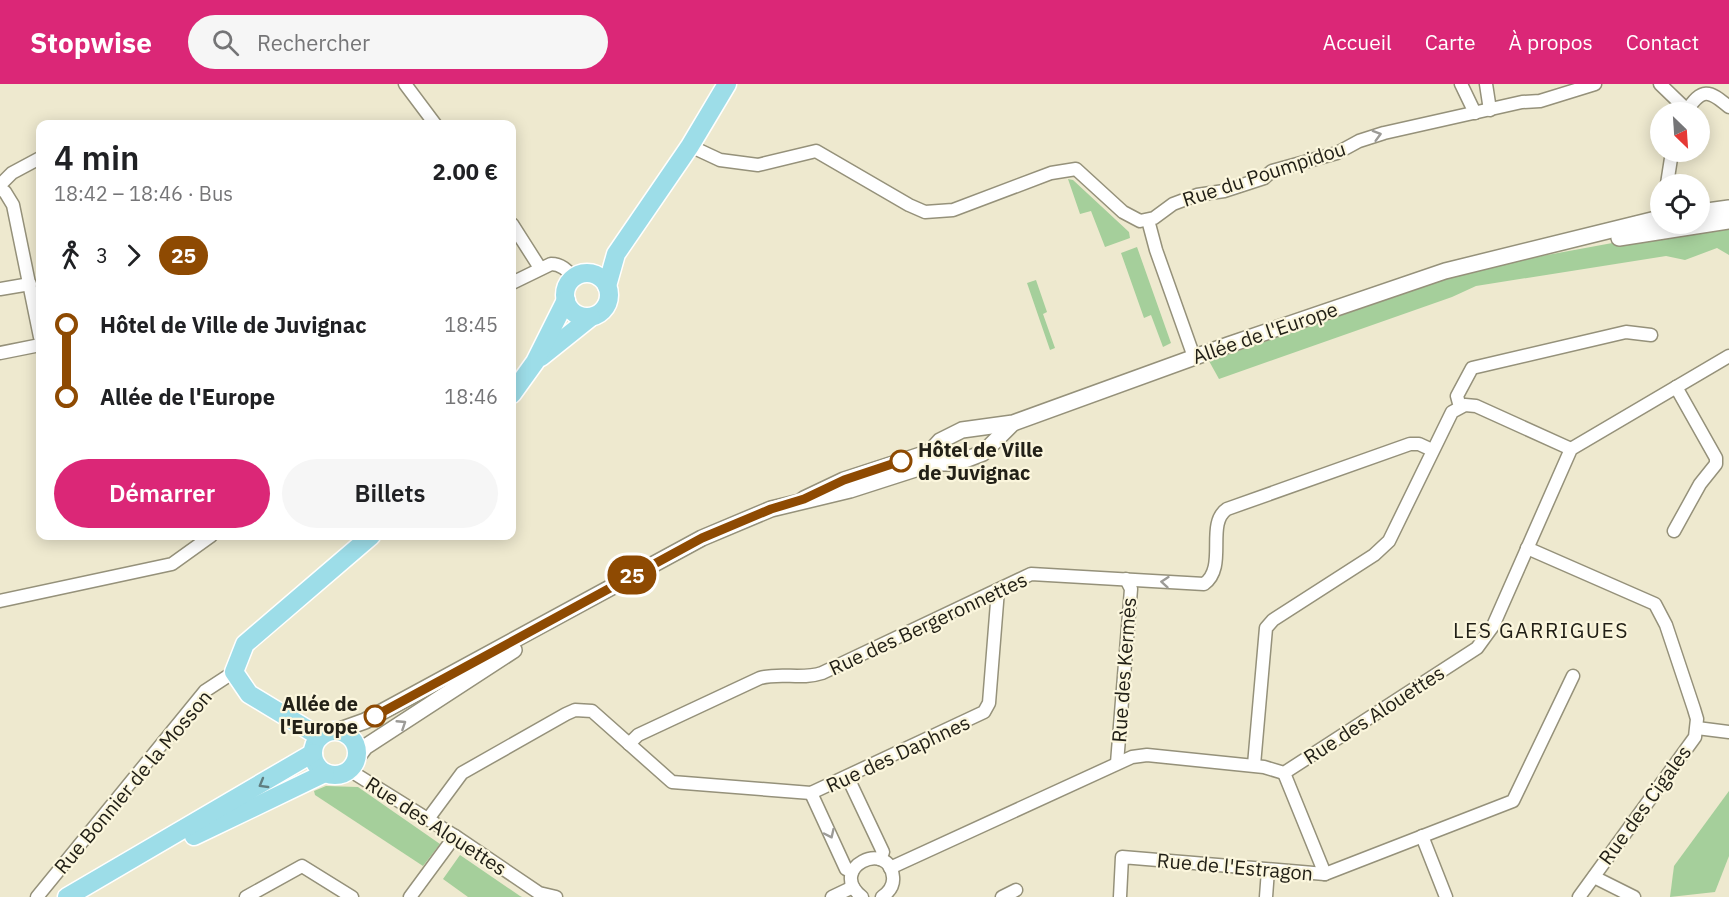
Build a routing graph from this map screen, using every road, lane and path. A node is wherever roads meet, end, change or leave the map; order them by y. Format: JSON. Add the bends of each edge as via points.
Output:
{"nodes":[{"id":1,"x":405,"y":84,"type":"edge"},
{"id":2,"x":727,"y":84,"type":"edge"},
{"id":3,"x":1461,"y":84,"type":"edge"},
{"id":4,"x":1486,"y":84,"type":"edge"},
{"id":5,"x":1595,"y":84,"type":"edge"},
{"id":6,"x":1660,"y":84,"type":"edge"},
{"id":7,"x":1677,"y":102,"type":"edge"},
{"id":8,"x":1697,"y":102,"type":"edge"},
{"id":9,"x":1729,"y":107,"type":"edge"},
{"id":10,"x":1490,"y":110,"type":"junction"},
{"id":11,"x":1475,"y":113,"type":"junction"},
{"id":12,"x":432,"y":120,"type":"edge"},
{"id":13,"x":690,"y":146,"type":"junction"},
{"id":14,"x":36,"y":160,"type":"edge"},
{"id":15,"x":0,"y":187,"type":"edge"},
{"id":16,"x":1729,"y":208,"type":"edge"},
{"id":17,"x":1710,"y":211,"type":"edge"},
{"id":18,"x":1148,"y":220,"type":"junction"},
{"id":19,"x":1650,"y":220,"type":"edge"},
{"id":20,"x":1729,"y":221,"type":"edge"},
{"id":21,"x":516,"y":230,"type":"edge"},
{"id":22,"x":1521,"y":252,"type":"junction"},
{"id":23,"x":616,"y":254,"type":"junction"},
{"id":24,"x":540,"y":268,"type":"junction"},
{"id":25,"x":581,"y":275,"type":"junction"},
{"id":26,"x":516,"y":281,"type":"edge"},
{"id":27,"x":30,"y":284,"type":"junction"},
{"id":28,"x":608,"y":286,"type":"junction"},
{"id":29,"x":0,"y":289,"type":"edge"},
{"id":30,"x":566,"y":300,"type":"junction"},
{"id":31,"x":36,"y":316,"type":"edge"},
{"id":32,"x":591,"y":317,"type":"junction"},
{"id":33,"x":1651,"y":334,"type":"dead end"},
{"id":34,"x":36,"y":346,"type":"edge"},
{"id":35,"x":0,"y":353,"type":"edge"},
{"id":36,"x":1729,"y":356,"type":"edge"},
{"id":37,"x":1194,"y":357,"type":"junction"},
{"id":38,"x":535,"y":362,"type":"junction"},
{"id":39,"x":1676,"y":387,"type":"junction"},
{"id":40,"x":516,"y":388,"type":"edge"},
{"id":41,"x":1460,"y":407,"type":"junction"},
{"id":42,"x":1013,"y":423,"type":"junction"},
{"id":43,"x":984,"y":428,"type":"junction"},
{"id":44,"x":990,"y":445,"type":"junction"},
{"id":45,"x":936,"y":447,"type":"junction"},
{"id":46,"x":1571,"y":449,"type":"junction"},
{"id":47,"x":1432,"y":450,"type":"junction"},
{"id":48,"x":943,"y":462,"type":"junction"},
{"id":49,"x":804,"y":499,"type":"junction"},
{"id":50,"x":1674,"y":531,"type":"dead end"},
{"id":51,"x":205,"y":540,"type":"edge"},
{"id":52,"x":366,"y":540,"type":"edge"},
{"id":53,"x":1527,"y":548,"type":"junction"},
{"id":54,"x":1126,"y":579,"type":"junction"},
{"id":55,"x":998,"y":590,"type":"junction"},
{"id":56,"x":0,"y":601,"type":"edge"},
{"id":57,"x":545,"y":625,"type":"junction"},
{"id":58,"x":234,"y":672,"type":"junction"},
{"id":59,"x":1574,"y":676,"type":"dead end"},
{"id":60,"x":1697,"y":728,"type":"junction"},
{"id":61,"x":1729,"y":732,"type":"edge"},
{"id":62,"x":323,"y":740,"type":"junction"},
{"id":63,"x":629,"y":744,"type":"junction"},
{"id":64,"x":1117,"y":763,"type":"junction"},
{"id":65,"x":352,"y":765,"type":"junction"},
{"id":66,"x":1254,"y":765,"type":"junction"},
{"id":67,"x":325,"y":773,"type":"junction"},
{"id":68,"x":1284,"y":773,"type":"junction"},
{"id":69,"x":848,"y":778,"type":"junction"},
{"id":70,"x":811,"y":793,"type":"junction"},
{"id":71,"x":428,"y":819,"type":"junction"},
{"id":72,"x":456,"y":836,"type":"junction"},
{"id":73,"x":1422,"y":836,"type":"junction"},
{"id":74,"x":880,"y":859,"type":"junction"},
{"id":75,"x":890,"y":868,"type":"junction"},
{"id":76,"x":1268,"y":870,"type":"junction"},
{"id":77,"x":852,"y":872,"type":"junction"},
{"id":78,"x":1325,"y":874,"type":"junction"},
{"id":79,"x":1594,"y":877,"type":"junction"},
{"id":80,"x":853,"y":887,"type":"junction"},
{"id":81,"x":1016,"y":890,"type":"dead end"},
{"id":82,"x":37,"y":897,"type":"edge"},
{"id":83,"x":67,"y":897,"type":"edge"},
{"id":84,"x":82,"y":897,"type":"edge"},
{"id":85,"x":246,"y":897,"type":"edge"},
{"id":86,"x":352,"y":897,"type":"edge"},
{"id":87,"x":410,"y":897,"type":"edge"},
{"id":88,"x":556,"y":897,"type":"edge"},
{"id":89,"x":832,"y":897,"type":"edge"},
{"id":90,"x":862,"y":897,"type":"edge"},
{"id":91,"x":882,"y":897,"type":"edge"},
{"id":92,"x":1002,"y":897,"type":"edge"},
{"id":93,"x":1120,"y":897,"type":"edge"},
{"id":94,"x":1266,"y":897,"type":"edge"},
{"id":95,"x":1446,"y":897,"type":"edge"},
{"id":96,"x":1579,"y":897,"type":"edge"},
{"id":97,"x":1634,"y":897,"type":"edge"}],
"edges":[{"from":1,"to":12,"type":"street"},
{"from":2,"to":13,"type":"main road"},
{"from":3,"to":11,"type":"street"},
{"from":4,"to":10,"type":"street"},
{"from":5,"to":10,"type":"street","name":"Rue du Poumpidou","via":[[1540,101]]},
{"from":6,"to":7,"type":"street"},
{"from":8,"to":9,"type":"street","via":[[1713,93]]},
{"from":10,"to":11,"type":"street","name":"Rue du Poumpidou"},
{"from":18,"to":11,"type":"street","name":"Rue du Poumpidou","one_way":true,"via":[[1179,202],[1264,178],[1272,171],[1337,153],[1359,141]]},
{"from":13,"to":18,"type":"street","via":[[720,160],[758,165],[816,152],[925,212],[953,210],[1057,171],[1076,169],[1123,212]]},
{"from":13,"to":23,"type":"main road"},
{"from":14,"to":15,"type":"street","via":[[12,172]]},
{"from":15,"to":27,"type":"street","via":[[13,205]]},
{"from":16,"to":17,"type":"street"},
{"from":18,"to":37,"type":"street"},
{"from":19,"to":22,"type":"street","name":"Allée de l'Europe"},
{"from":20,"to":22,"type":"street","name":"Allée de l'Europe"},
{"from":21,"to":24,"type":"street"},
{"from":22,"to":37,"type":"street","name":"Allée de l'Europe","via":[[1445,271]]},
{"from":23,"to":25,"type":"main road"},
{"from":23,"to":28,"type":"main road"},
{"from":24,"to":25,"type":"street","via":[[557,264]]},
{"from":24,"to":26,"type":"street"},
{"from":25,"to":28,"type":"main road","via":[[600,277]]},
{"from":25,"to":30,"type":"main road","via":[[566,289]]},
{"from":27,"to":29,"type":"street"},
{"from":27,"to":31,"type":"street"},
{"from":28,"to":32,"type":"main road","via":[[606,307]]},
{"from":30,"to":32,"type":"main road","via":[[574,312]]},
{"from":30,"to":38,"type":"main road"},
{"from":32,"to":38,"type":"main road"},
{"from":33,"to":41,"type":"street","via":[[1626,332],[1472,368],[1457,396]]},
{"from":34,"to":35,"type":"street"},
{"from":36,"to":39,"type":"street"},
{"from":37,"to":42,"type":"street","name":"Allée de l'Europe"},
{"from":38,"to":40,"type":"main road"},
{"from":39,"to":46,"type":"street"},
{"from":39,"to":50,"type":"street","via":[[1716,464]]},
{"from":41,"to":46,"type":"street","via":[[1476,406]]},
{"from":41,"to":47,"type":"street","via":[[1449,416]]},
{"from":42,"to":43,"type":"street","name":"Allée de l'Europe"},
{"from":42,"to":44,"type":"street","name":"Allée de l'Europe"},
{"from":43,"to":44,"type":"street","via":[[992,439]]},
{"from":43,"to":45,"type":"street","name":"Allée de l'Europe","via":[[962,430]]},
{"from":44,"to":48,"type":"street","name":"Allée de l'Europe","via":[[983,453],[957,463]]},
{"from":45,"to":48,"type":"street"},
{"from":45,"to":49,"type":"street","name":"Allée de l'Europe","via":[[844,480]]},
{"from":46,"to":53,"type":"street","name":"Rue des Alouettes"},
{"from":47,"to":54,"type":"street","name":"Rue des Bergeronnettes","one_way":true,"via":[[1410,444],[1227,509],[1219,519],[1214,574],[1204,584]]},
{"from":47,"to":66,"type":"street","via":[[1398,527],[1383,548],[1266,628]]},
{"from":48,"to":49,"type":"street","name":"Allée de l'Europe","via":[[850,490]]},
{"from":49,"to":57,"type":"street","name":"Allée de l'Europe","via":[[702,538]]},
{"from":51,"to":56,"type":"street","via":[[172,564]]},
{"from":52,"to":58,"type":"main road","via":[[244,644]]},
{"from":53,"to":60,"type":"street","name":"Rue des Cigales","via":[[1655,604],[1666,625]]},
{"from":53,"to":68,"type":"street","name":"Rue des Alouettes","via":[[1493,626],[1477,648]]},
{"from":54,"to":55,"type":"street","name":"Rue des Bergeronnettes","via":[[1040,573]]},
{"from":54,"to":64,"type":"street","name":"Rue des Kermès","via":[[1131,589]]},
{"from":55,"to":63,"type":"street","name":"Rue des Bergeronnettes","via":[[822,673],[802,678],[760,678],[638,735]]},
{"from":55,"to":69,"type":"street","name":"Rue des Daphnes","via":[[989,703],[984,712]]},
{"from":57,"to":62,"type":"street","name":"Allée de l'Europe"},
{"from":65,"to":57,"type":"street","name":"Allée de l'Europe","one_way":true,"via":[[365,747],[521,645]]},
{"from":58,"to":62,"type":"main road","via":[[249,694]]},
{"from":58,"to":82,"type":"street","name":"Rue Bonnier de la Mosson","via":[[205,691]]},
{"from":59,"to":73,"type":"street","name":"Rue de l'Estragon","via":[[1513,801]]},
{"from":60,"to":61,"type":"street"},
{"from":60,"to":79,"type":"street","name":"Rue des Cigales","via":[[1695,737]]},
{"from":62,"to":65,"type":"main road","via":[[351,738],[357,751]]},
{"from":62,"to":67,"type":"main road","via":[[316,765]]},
{"from":62,"to":83,"type":"main road","one_way":true},
{"from":63,"to":70,"type":"street","name":"Rue des Daphnes","via":[[672,782]]},
{"from":63,"to":71,"type":"street","via":[[592,711],[575,710],[462,773]]},
{"from":64,"to":66,"type":"street","name":"Rue des Alouettes","via":[[1147,755]]},
{"from":64,"to":75,"type":"street","name":"Rue des Alouettes"},
{"from":65,"to":67,"type":"main road","via":[[337,775]]},
{"from":65,"to":71,"type":"street","name":"Rue des Alouettes"},
{"from":66,"to":68,"type":"street","name":"Rue des Alouettes"},
{"from":67,"to":84,"type":"main road","via":[[163,851]]},
{"from":68,"to":78,"type":"street"},
{"from":69,"to":70,"type":"street","name":"Rue des Daphnes"},
{"from":69,"to":74,"type":"street","via":[[883,852]]},
{"from":70,"to":77,"type":"street","one_way":true,"via":[[846,868]]},
{"from":71,"to":72,"type":"street","name":"Rue des Alouettes"},
{"from":72,"to":87,"type":"street"},
{"from":72,"to":88,"type":"street","name":"Rue des Alouettes","via":[[539,893]]},
{"from":73,"to":78,"type":"street","name":"Rue de l'Estragon"},
{"from":73,"to":95,"type":"street"},
{"from":74,"to":75,"type":"street"},
{"from":74,"to":77,"type":"street","via":[[865,859]]},
{"from":75,"to":91,"type":"street","via":[[893,881]]},
{"from":76,"to":78,"type":"street","name":"Rue de l'Estragon"},
{"from":76,"to":93,"type":"street","name":"Rue de l'Estragon","via":[[1122,857]]},
{"from":76,"to":94,"type":"street"},
{"from":77,"to":80,"type":"street"},
{"from":79,"to":96,"type":"street","name":"Rue des Cigales"},
{"from":79,"to":97,"type":"street"},
{"from":80,"to":89,"type":"street"},
{"from":80,"to":90,"type":"street"},
{"from":81,"to":92,"type":"street"},
{"from":85,"to":86,"type":"street","via":[[302,866]]}]}
